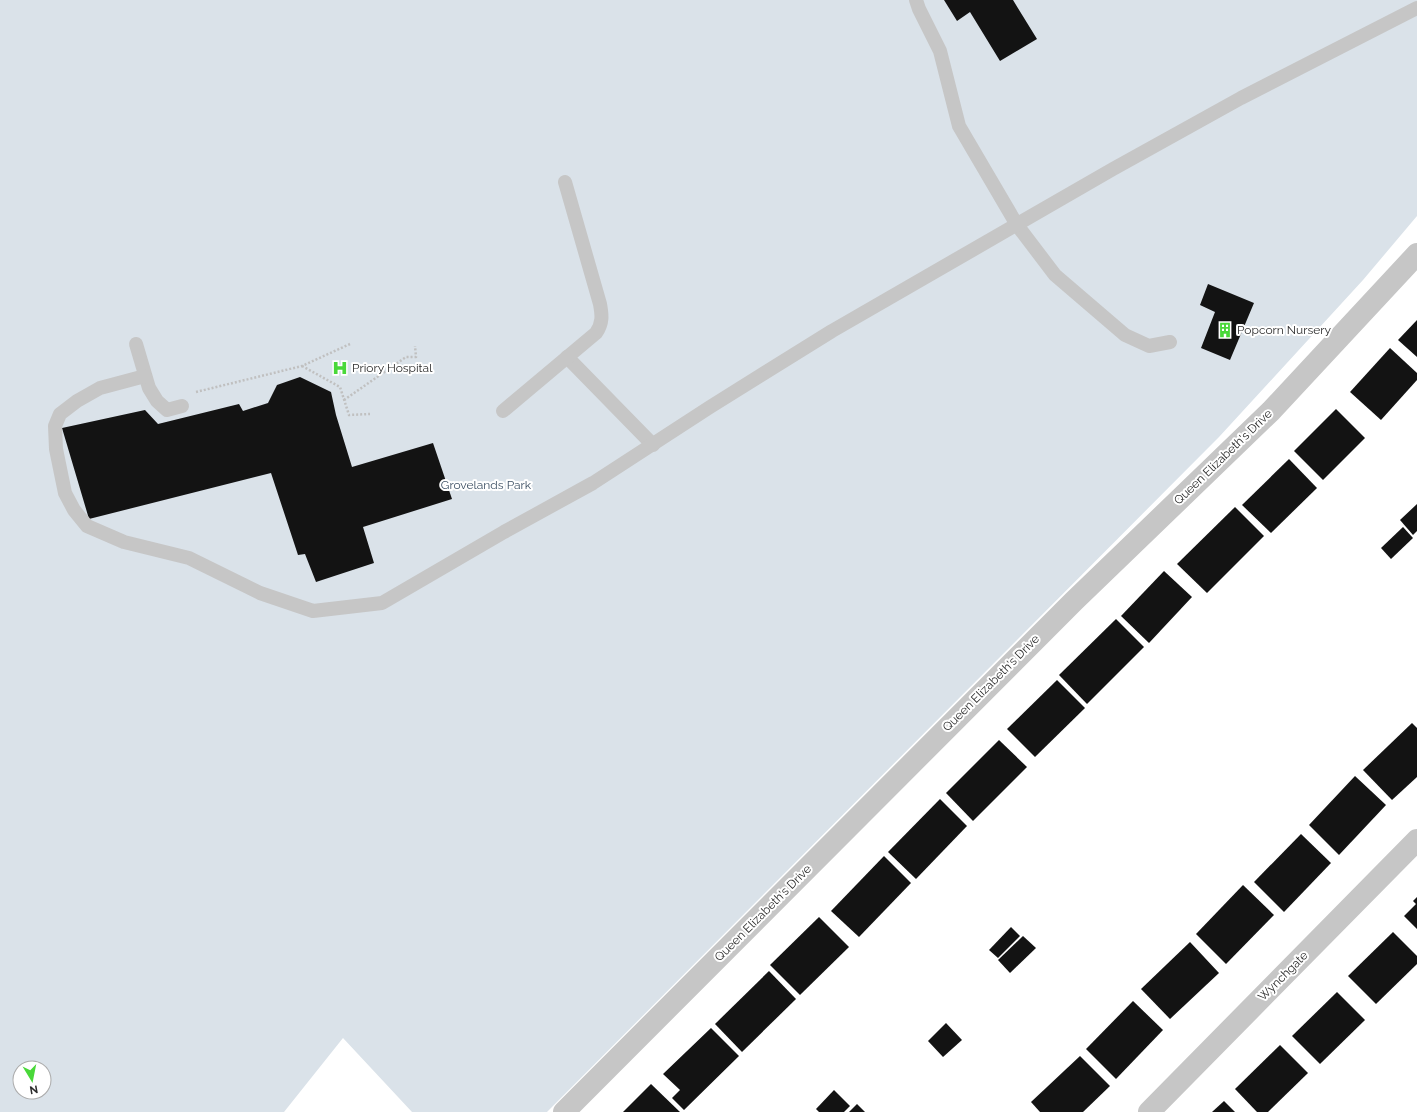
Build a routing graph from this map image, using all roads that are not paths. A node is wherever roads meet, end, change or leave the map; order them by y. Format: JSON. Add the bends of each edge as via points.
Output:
{"nodes":[{"id":1,"x":916,"y":0,"type":"edge"},
{"id":2,"x":1417,"y":8,"type":"edge"},
{"id":3,"x":565,"y":182,"type":"dead end"},
{"id":4,"x":1017,"y":225,"type":"junction"},
{"id":5,"x":1417,"y":254,"type":"edge"},
{"id":6,"x":1170,"y":342,"type":"dead end"},
{"id":7,"x":136,"y":344,"type":"dead end"},
{"id":8,"x":567,"y":357,"type":"junction"},
{"id":9,"x":146,"y":376,"type":"junction"},
{"id":10,"x":182,"y":406,"type":"road end"},
{"id":11,"x":503,"y":412,"type":"dead end"},
{"id":12,"x":652,"y":444,"type":"junction"},
{"id":13,"x":1417,"y":840,"type":"edge"},
{"id":14,"x":564,"y":1112,"type":"edge"},
{"id":15,"x":1149,"y":1112,"type":"edge"}],
"edges":[{"from":1,"to":4,"type":"lane","via":[[940,51],[959,126]]},
{"from":2,"to":4,"type":"lane","via":[[1242,98]]},
{"from":3,"to":8,"type":"lane","via":[[602,316],[596,333]]},
{"from":4,"to":6,"type":"lane","via":[[1056,275],[1125,335],[1149,346]]},
{"from":4,"to":12,"type":"lane","via":[[832,331]]},
{"from":5,"to":14,"type":"street","name":"Queen Elizabeth's Drive","via":[[1271,411],[1074,601]]},
{"from":7,"to":9,"type":"lane"},
{"from":8,"to":11,"type":"lane"},
{"from":8,"to":12,"type":"lane"},
{"from":9,"to":10,"type":"lane","via":[[149,388],[157,401],[167,410]]},
{"from":9,"to":12,"type":"lane","via":[[100,388],[60,414],[55,426],[56,449],[65,493],[74,510],[87,526],[124,542],[189,558],[260,593],[313,611],[382,603],[593,484]]},
{"from":13,"to":15,"type":"street","name":"Wynchgate"}]}
